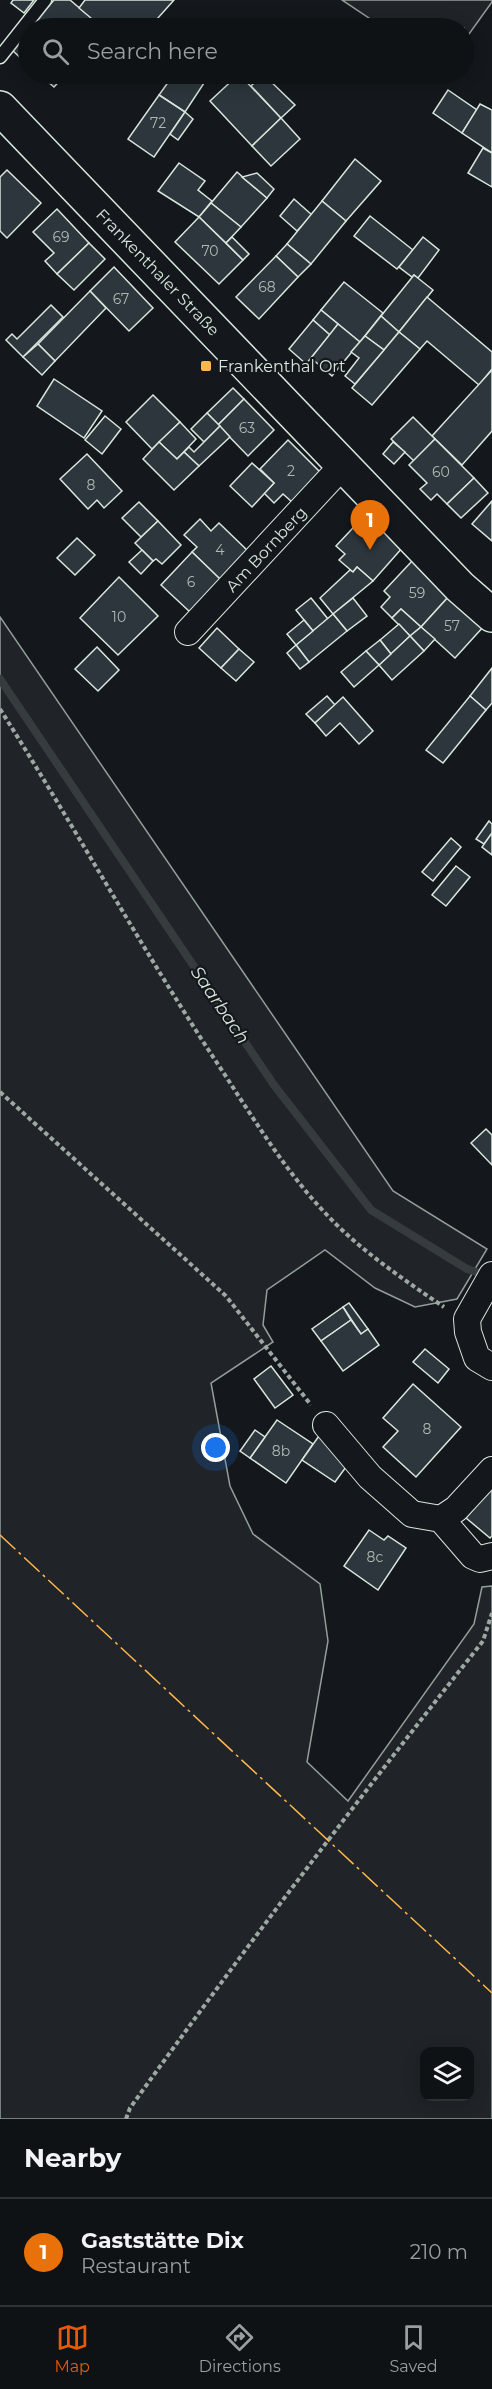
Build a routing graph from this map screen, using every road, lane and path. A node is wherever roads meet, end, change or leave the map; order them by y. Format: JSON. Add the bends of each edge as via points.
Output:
{"nodes":[{"id":1,"x":45,"y":0,"type":"edge"},
{"id":2,"x":31,"y":18,"type":"edge"},
{"id":3,"x":18,"y":34,"type":"edge"},
{"id":4,"x":0,"y":57,"type":"edge"},
{"id":5,"x":0,"y":108,"type":"edge"},
{"id":6,"x":343,"y":465,"type":"junction"},
{"id":7,"x":492,"y":615,"type":"edge"},
{"id":8,"x":188,"y":632,"type":"dead end"},
{"id":9,"x":0,"y":709,"type":"edge"},
{"id":10,"x":0,"y":1092,"type":"edge"},
{"id":11,"x":492,"y":1275,"type":"edge"},
{"id":12,"x":472,"y":1311,"type":"junction"},
{"id":13,"x":492,"y":1367,"type":"edge"},
{"id":14,"x":326,"y":1425,"type":"joint"},
{"id":15,"x":492,"y":1470,"type":"edge"},
{"id":16,"x":441,"y":1519,"type":"junction"},
{"id":17,"x":492,"y":1556,"type":"edge"},
{"id":18,"x":492,"y":1613,"type":"edge"},
{"id":19,"x":126,"y":2119,"type":"edge"}],
"edges":[{"from":1,"to":2,"type":"lane"},
{"from":3,"to":4,"type":"lane"},
{"from":5,"to":6,"type":"main road","name":"Frankenthaler Straße"},
{"from":6,"to":7,"type":"main road","name":"Frankenthaler Straße"},
{"from":6,"to":8,"type":"street","name":"Am Bornberg"},
{"from":9,"to":12,"type":"path","via":[[173,997],[287,1168],[327,1215],[376,1259],[444,1306]]},
{"from":10,"to":14,"type":"path","via":[[226,1296]]},
{"from":11,"to":12,"type":"street"},
{"from":12,"to":13,"type":"street","via":[[468,1332],[477,1358]]},
{"from":14,"to":16,"type":"street","via":[[370,1477],[412,1514]]},
{"from":15,"to":16,"type":"street","via":[[456,1509]]},
{"from":16,"to":17,"type":"street","via":[[473,1556]]},
{"from":18,"to":19,"type":"path","via":[[483,1641],[347,1814],[194,2019]]}]}
